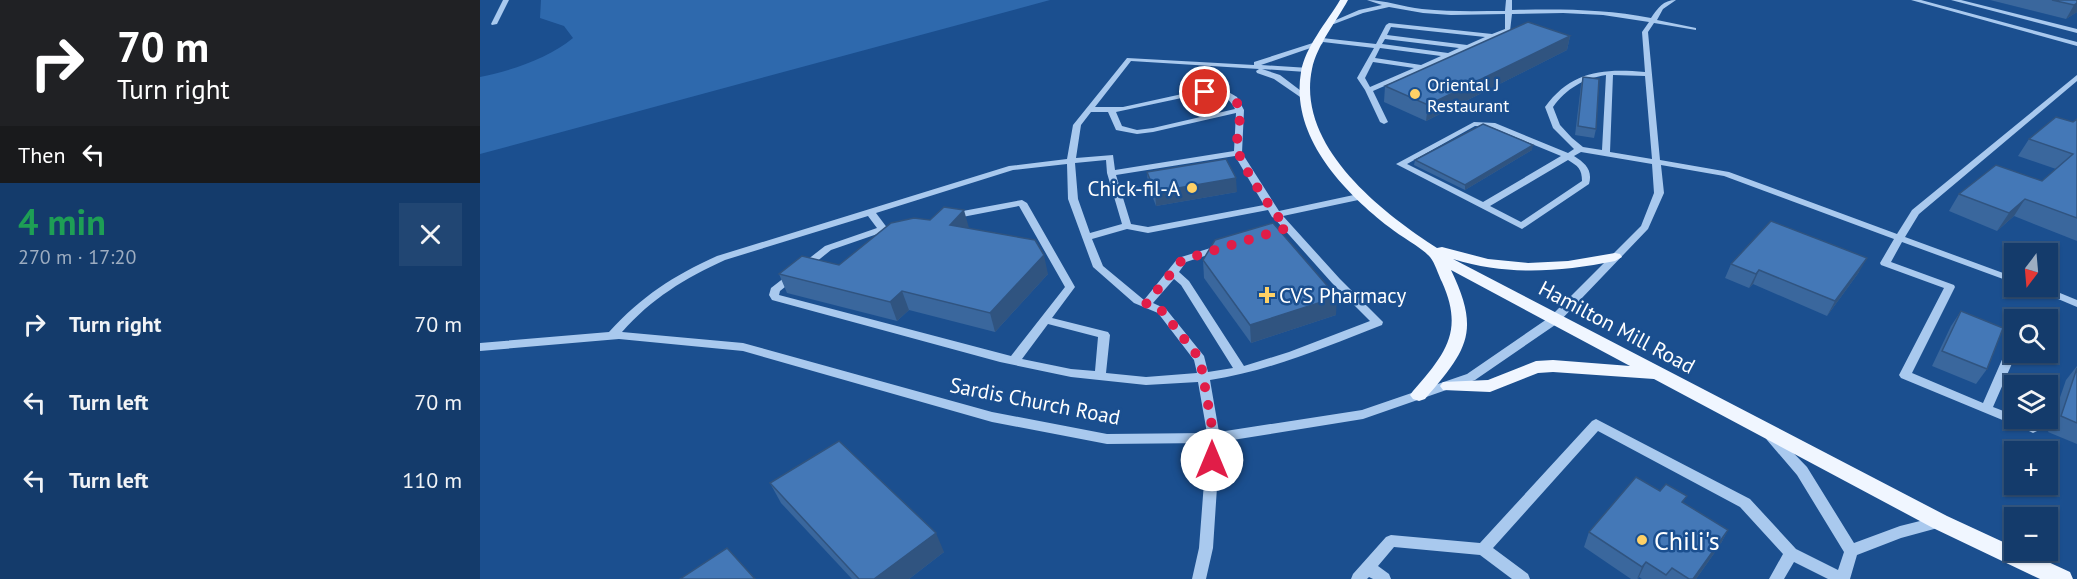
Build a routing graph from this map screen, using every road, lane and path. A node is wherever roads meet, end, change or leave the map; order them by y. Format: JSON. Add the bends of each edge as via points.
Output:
{"nodes":[{"id":1,"x":506,"y":0,"type":"edge"},
{"id":2,"x":1344,"y":0,"type":"edge"},
{"id":3,"x":1370,"y":0,"type":"edge"},
{"id":4,"x":1509,"y":0,"type":"edge"},
{"id":5,"x":1673,"y":0,"type":"edge"},
{"id":6,"x":1914,"y":0,"type":"edge"},
{"id":7,"x":1954,"y":0,"type":"edge"},
{"id":8,"x":1388,"y":6,"type":"junction"},
{"id":9,"x":1507,"y":13,"type":"junction"},
{"id":10,"x":1652,"y":21,"type":"junction"},
{"id":11,"x":1332,"y":23,"type":"junction"},
{"id":12,"x":494,"y":24,"type":"dead end"},
{"id":13,"x":1694,"y":28,"type":"dead end"},
{"id":14,"x":1508,"y":30,"type":"junction"},
{"id":15,"x":1517,"y":30,"type":"edge"},
{"id":16,"x":2077,"y":31,"type":"edge"},
{"id":17,"x":1493,"y":36,"type":"junction"},
{"id":18,"x":1383,"y":37,"type":"junction"},
{"id":19,"x":1321,"y":42,"type":"junction"},
{"id":20,"x":2077,"y":44,"type":"edge"},
{"id":21,"x":1378,"y":46,"type":"junction"},
{"id":22,"x":1467,"y":47,"type":"junction"},
{"id":23,"x":1448,"y":56,"type":"junction"},
{"id":24,"x":1371,"y":60,"type":"junction"},
{"id":25,"x":1245,"y":66,"type":"junction"},
{"id":26,"x":1423,"y":67,"type":"junction"},
{"id":27,"x":1306,"y":70,"type":"junction"},
{"id":28,"x":1610,"y":72,"type":"junction"},
{"id":29,"x":1648,"y":74,"type":"junction"},
{"id":30,"x":2077,"y":77,"type":"edge"},
{"id":31,"x":1369,"y":90,"type":"junction"},
{"id":32,"x":1306,"y":99,"type":"junction"},
{"id":33,"x":1111,"y":109,"type":"junction"},
{"id":34,"x":1089,"y":110,"type":"junction"},
{"id":35,"x":1240,"y":110,"type":"junction"},
{"id":36,"x":1384,"y":122,"type":"dead end"},
{"id":37,"x":1580,"y":149,"type":"junction"},
{"id":38,"x":1238,"y":153,"type":"junction"},
{"id":39,"x":1606,"y":154,"type":"junction"},
{"id":40,"x":1568,"y":156,"type":"junction"},
{"id":41,"x":1072,"y":160,"type":"junction"},
{"id":42,"x":1658,"y":162,"type":"junction"},
{"id":43,"x":1111,"y":173,"type":"junction"},
{"id":44,"x":1363,"y":196,"type":"junction"},
{"id":45,"x":1483,"y":206,"type":"junction"},
{"id":46,"x":869,"y":211,"type":"junction"},
{"id":47,"x":1273,"y":211,"type":"junction"},
{"id":48,"x":941,"y":218,"type":"edge"},
{"id":49,"x":1127,"y":226,"type":"junction"},
{"id":50,"x":1901,"y":236,"type":"junction"},
{"id":51,"x":1087,"y":237,"type":"junction"},
{"id":52,"x":1417,"y":243,"type":"junction"},
{"id":53,"x":1234,"y":244,"type":"edge"},
{"id":54,"x":1437,"y":256,"type":"junction"},
{"id":55,"x":1615,"y":257,"type":"junction"},
{"id":56,"x":1173,"y":273,"type":"junction"},
{"id":57,"x":2004,"y":276,"type":"edge"},
{"id":58,"x":2058,"y":296,"type":"edge"},
{"id":59,"x":1146,"y":304,"type":"junction"},
{"id":60,"x":2077,"y":304,"type":"edge"},
{"id":61,"x":1045,"y":320,"type":"junction"},
{"id":62,"x":1554,"y":320,"type":"junction"},
{"id":63,"x":612,"y":336,"type":"junction"},
{"id":64,"x":480,"y":347,"type":"edge"},
{"id":65,"x":1014,"y":361,"type":"junction"},
{"id":66,"x":2006,"y":363,"type":"edge"},
{"id":67,"x":1241,"y":371,"type":"junction"},
{"id":68,"x":1660,"y":375,"type":"junction"},
{"id":69,"x":1100,"y":377,"type":"junction"},
{"id":70,"x":1203,"y":377,"type":"junction"},
{"id":71,"x":1449,"y":386,"type":"junction"},
{"id":72,"x":1419,"y":395,"type":"junction"},
{"id":73,"x":1986,"y":409,"type":"junction"},
{"id":74,"x":2004,"y":416,"type":"edge"},
{"id":75,"x":1765,"y":430,"type":"junction"},
{"id":76,"x":1214,"y":438,"type":"junction"},
{"id":77,"x":1940,"y":522,"type":"junction"},
{"id":78,"x":1483,"y":549,"type":"junction"},
{"id":79,"x":1851,"y":551,"type":"junction"},
{"id":80,"x":1791,"y":553,"type":"junction"},
{"id":81,"x":1368,"y":567,"type":"junction"},
{"id":82,"x":1199,"y":579,"type":"edge"},
{"id":83,"x":1358,"y":579,"type":"edge"},
{"id":84,"x":1384,"y":579,"type":"edge"},
{"id":85,"x":1523,"y":579,"type":"edge"},
{"id":86,"x":1776,"y":579,"type":"edge"},
{"id":87,"x":1842,"y":579,"type":"edge"},
{"id":88,"x":2062,"y":579,"type":"edge"}],
"edges":[{"from":1,"to":12,"type":"street"},
{"from":2,"to":11,"type":"main road","name":"Hamilton Mill Road"},
{"from":3,"to":8,"type":"street"},
{"from":4,"to":9,"type":"street"},
{"from":5,"to":10,"type":"street"},
{"from":6,"to":20,"type":"street"},
{"from":7,"to":16,"type":"street"},
{"from":8,"to":9,"type":"street"},
{"from":8,"to":11,"type":"street","via":[[1361,11]]},
{"from":9,"to":10,"type":"street","via":[[1590,12]]},
{"from":9,"to":14,"type":"street"},
{"from":10,"to":13,"type":"street"},
{"from":10,"to":29,"type":"street","name":"Sardis Church Road","via":[[1645,32]]},
{"from":11,"to":19,"type":"main road","name":"Hamilton Mill Road"},
{"from":14,"to":15,"type":"street"},
{"from":14,"to":17,"type":"street"},
{"from":17,"to":18,"type":"street","via":[[1389,26]]},
{"from":17,"to":22,"type":"street"},
{"from":18,"to":21,"type":"street"},
{"from":18,"to":22,"type":"street"},
{"from":19,"to":21,"type":"street"},
{"from":19,"to":25,"type":"street"},
{"from":19,"to":27,"type":"main road","name":"Hamilton Mill Road"},
{"from":21,"to":23,"type":"street"},
{"from":21,"to":24,"type":"street"},
{"from":22,"to":23,"type":"street"},
{"from":23,"to":26,"type":"street"},
{"from":24,"to":26,"type":"street"},
{"from":24,"to":31,"type":"street","via":[[1361,78]]},
{"from":25,"to":27,"type":"street"},
{"from":25,"to":32,"type":"street","via":[[1277,77]]},
{"from":25,"to":34,"type":"street","via":[[1129,60]]},
{"from":26,"to":31,"type":"street"},
{"from":27,"to":32,"type":"main road","name":"Hamilton Mill Road"},
{"from":28,"to":29,"type":"street"},
{"from":28,"to":37,"type":"street","via":[[1576,80],[1557,94],[1549,107],[1551,119],[1561,134]]},
{"from":28,"to":39,"type":"street"},
{"from":29,"to":42,"type":"street","name":"Sardis Church Road"},
{"from":30,"to":50,"type":"street","via":[[1915,212]]},
{"from":31,"to":36,"type":"street"},
{"from":32,"to":44,"type":"main road","name":"Hamilton Mill Road","via":[[1307,112],[1326,154]]},
{"from":33,"to":34,"type":"street"},
{"from":33,"to":35,"type":"street","via":[[1222,92],[1234,99]]},
{"from":33,"to":35,"type":"street","via":[[1119,128],[1137,132]]},
{"from":34,"to":41,"type":"street","via":[[1077,125]]},
{"from":35,"to":38,"type":"street"},
{"from":37,"to":39,"type":"street"},
{"from":37,"to":40,"type":"street"},
{"from":38,"to":43,"type":"street"},
{"from":38,"to":47,"type":"street"},
{"from":39,"to":42,"type":"street"},
{"from":40,"to":45,"type":"street"},
{"from":40,"to":45,"type":"street","via":[[1582,165],[1586,182],[1522,226]]},
{"from":40,"to":45,"type":"street","via":[[1492,125],[1474,124],[1400,164]]},
{"from":41,"to":43,"type":"street","via":[[1110,157]]},
{"from":41,"to":46,"type":"street","via":[[1012,168]]},
{"from":41,"to":51,"type":"street","via":[[1073,199]]},
{"from":42,"to":50,"type":"street","via":[[1726,174]]},
{"from":42,"to":55,"type":"street","name":"Sardis Church Road","via":[[1659,194],[1645,227]]},
{"from":43,"to":49,"type":"street"},
{"from":44,"to":47,"type":"street"},
{"from":44,"to":52,"type":"main road","name":"Hamilton Mill Road"},
{"from":46,"to":63,"type":"street","via":[[697,269],[647,298]]},
{"from":46,"to":65,"type":"street","via":[[888,228],[828,248],[776,290],[776,298]]},
{"from":47,"to":49,"type":"street","via":[[1148,230]]},
{"from":47,"to":67,"type":"street","via":[[1281,229],[1378,322]]},
{"from":48,"to":61,"type":"street","via":[[1022,203],[1070,287]]},
{"from":49,"to":51,"type":"street"},
{"from":50,"to":57,"type":"street"},
{"from":50,"to":73,"type":"street","via":[[1885,263],[1950,287],[1905,375]]},
{"from":51,"to":59,"type":"street","via":[[1098,267]]},
{"from":52,"to":54,"type":"main road","name":"Hamilton Mill Road"},
{"from":52,"to":55,"type":"main road","via":[[1479,263],[1518,269],[1563,268]]},
{"from":53,"to":56,"type":"street","via":[[1182,260]]},
{"from":54,"to":62,"type":"main road","name":"Hamilton Mill Road"},
{"from":54,"to":72,"type":"main road","via":[[1459,305],[1461,327],[1456,347]]},
{"from":55,"to":62,"type":"street","name":"Sardis Church Road"},
{"from":56,"to":59,"type":"street"},
{"from":56,"to":67,"type":"street","via":[[1185,283]]},
{"from":58,"to":60,"type":"street"},
{"from":59,"to":70,"type":"street","via":[[1162,311],[1200,359]]},
{"from":61,"to":65,"type":"street"},
{"from":61,"to":69,"type":"street","via":[[1104,335]]},
{"from":62,"to":68,"type":"main road","name":"Hamilton Mill Road"},
{"from":62,"to":71,"type":"street","name":"Sardis Church Road","via":[[1471,377]]},
{"from":63,"to":64,"type":"street","name":"Sardis Church Road"},
{"from":63,"to":76,"type":"street","name":"Sardis Church Road","via":[[743,346],[992,417],[1107,439]]},
{"from":65,"to":69,"type":"street"},
{"from":66,"to":73,"type":"street"},
{"from":67,"to":70,"type":"street"},
{"from":68,"to":71,"type":"main road","via":[[1553,366],[1536,367],[1490,386]]},
{"from":68,"to":75,"type":"main road","name":"Hamilton Mill Road"},
{"from":69,"to":70,"type":"street","via":[[1146,381]]},
{"from":70,"to":76,"type":"street"},
{"from":71,"to":72,"type":"street","name":"Sardis Church Road"},
{"from":72,"to":76,"type":"street","name":"Sardis Church Road","via":[[1363,414]]},
{"from":73,"to":74,"type":"street"},
{"from":75,"to":77,"type":"main road","name":"Hamilton Mill Road"},
{"from":75,"to":79,"type":"street","via":[[1802,471]]},
{"from":76,"to":82,"type":"street","via":[[1206,548]]},
{"from":77,"to":79,"type":"street"},
{"from":77,"to":88,"type":"main road","name":"Hamilton Mill Road"},
{"from":78,"to":80,"type":"street","via":[[1596,424],[1745,503]]},
{"from":78,"to":81,"type":"street","via":[[1390,541]]},
{"from":78,"to":85,"type":"street"},
{"from":79,"to":87,"type":"street"},
{"from":80,"to":86,"type":"street"},
{"from":80,"to":87,"type":"street"},
{"from":81,"to":83,"type":"street"},
{"from":81,"to":84,"type":"street"}]}
